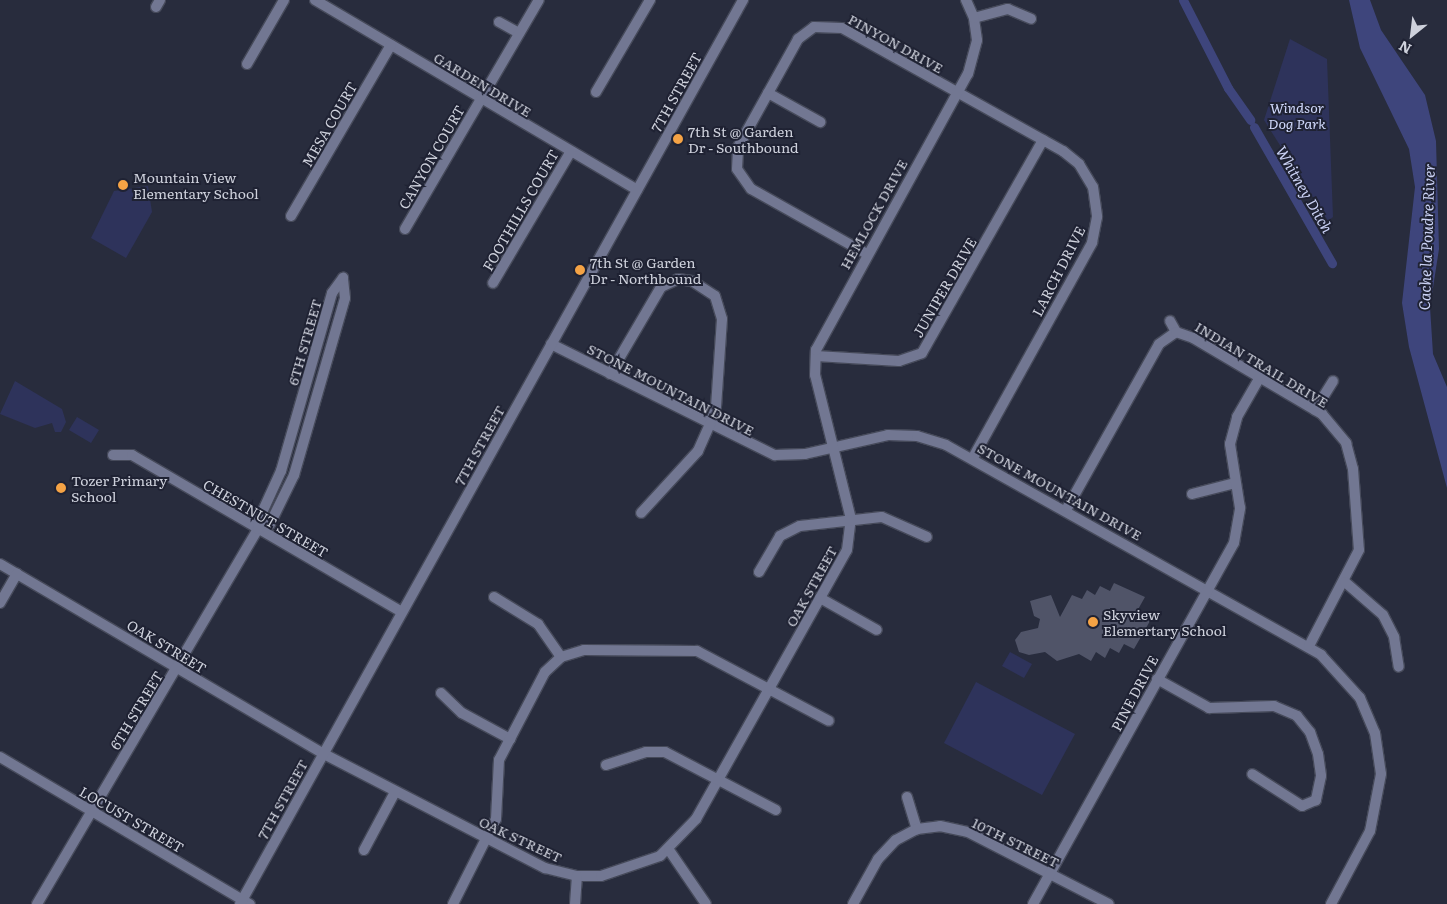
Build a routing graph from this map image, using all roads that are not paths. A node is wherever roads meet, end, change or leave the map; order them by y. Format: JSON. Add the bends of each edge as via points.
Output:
{"nodes":[{"id":1,"x":284,"y":0,"type":"edge"},
{"id":2,"x":316,"y":0,"type":"edge"},
{"id":3,"x":539,"y":0,"type":"edge"},
{"id":4,"x":650,"y":0,"type":"edge"},
{"id":5,"x":743,"y":0,"type":"edge"},
{"id":6,"x":966,"y":0,"type":"edge"},
{"id":7,"x":974,"y":18,"type":"junction"},
{"id":8,"x":1031,"y":19,"type":"dead end"},
{"id":9,"x":499,"y":22,"type":"dead end"},
{"id":10,"x":519,"y":33,"type":"junction"},
{"id":11,"x":391,"y":45,"type":"junction"},
{"id":12,"x":247,"y":64,"type":"dead end"},
{"id":13,"x":596,"y":92,"type":"dead end"},
{"id":14,"x":957,"y":92,"type":"junction"},
{"id":15,"x":768,"y":93,"type":"junction"},
{"id":16,"x":481,"y":99,"type":"junction"},
{"id":17,"x":820,"y":122,"type":"dead end"},
{"id":18,"x":1043,"y":140,"type":"junction"},
{"id":19,"x":571,"y":151,"type":"junction"},
{"id":20,"x":638,"y":190,"type":"junction"},
{"id":21,"x":291,"y":216,"type":"dead end"},
{"id":22,"x":405,"y":230,"type":"dead end"},
{"id":23,"x":867,"y":254,"type":"junction"},
{"id":24,"x":493,"y":283,"type":"dead end"},
{"id":25,"x":1170,"y":321,"type":"dead end"},
{"id":26,"x":1176,"y":332,"type":"junction"},
{"id":27,"x":551,"y":344,"type":"junction"},
{"id":28,"x":816,"y":356,"type":"junction"},
{"id":29,"x":610,"y":374,"type":"junction"},
{"id":30,"x":1260,"y":377,"type":"junction"},
{"id":31,"x":1333,"y":381,"type":"dead end"},
{"id":32,"x":1315,"y":410,"type":"junction"},
{"id":33,"x":710,"y":424,"type":"junction"},
{"id":34,"x":833,"y":446,"type":"junction"},
{"id":35,"x":114,"y":455,"type":"dead end"},
{"id":36,"x":973,"y":458,"type":"junction"},
{"id":37,"x":1235,"y":483,"type":"junction"},
{"id":38,"x":1192,"y":494,"type":"dead end"},
{"id":39,"x":1066,"y":510,"type":"junction"},
{"id":40,"x":641,"y":513,"type":"dead end"},
{"id":41,"x":851,"y":519,"type":"junction"},
{"id":42,"x":258,"y":529,"type":"junction"},
{"id":43,"x":927,"y":537,"type":"dead end"},
{"id":44,"x":0,"y":564,"type":"edge"},
{"id":45,"x":759,"y":572,"type":"dead end"},
{"id":46,"x":17,"y":574,"type":"junction"},
{"id":47,"x":1345,"y":582,"type":"junction"},
{"id":48,"x":1209,"y":589,"type":"junction"},
{"id":49,"x":494,"y":598,"type":"dead end"},
{"id":50,"x":820,"y":598,"type":"junction"},
{"id":51,"x":0,"y":603,"type":"edge"},
{"id":52,"x":402,"y":612,"type":"junction"},
{"id":53,"x":878,"y":630,"type":"dead end"},
{"id":54,"x":1309,"y":646,"type":"junction"},
{"id":55,"x":561,"y":657,"type":"junction"},
{"id":56,"x":176,"y":668,"type":"junction"},
{"id":57,"x":1399,"y":668,"type":"dead end"},
{"id":58,"x":1157,"y":679,"type":"junction"},
{"id":59,"x":769,"y":689,"type":"junction"},
{"id":60,"x":442,"y":693,"type":"dead end"},
{"id":61,"x":829,"y":722,"type":"dead end"},
{"id":62,"x":510,"y":738,"type":"junction"},
{"id":63,"x":324,"y":754,"type":"junction"},
{"id":64,"x":0,"y":757,"type":"edge"},
{"id":65,"x":606,"y":764,"type":"dead end"},
{"id":66,"x":1252,"y":774,"type":"dead end"},
{"id":67,"x":719,"y":780,"type":"junction"},
{"id":68,"x":395,"y":792,"type":"junction"},
{"id":69,"x":906,"y":797,"type":"dead end"},
{"id":70,"x":776,"y":810,"type":"dead end"},
{"id":71,"x":92,"y":811,"type":"junction"},
{"id":72,"x":917,"y":829,"type":"junction"},
{"id":73,"x":486,"y":838,"type":"junction"},
{"id":74,"x":364,"y":850,"type":"dead end"},
{"id":75,"x":669,"y":850,"type":"junction"},
{"id":76,"x":1050,"y":874,"type":"junction"},
{"id":77,"x":577,"y":876,"type":"junction"},
{"id":78,"x":244,"y":903,"type":"edge"},
{"id":79,"x":37,"y":904,"type":"edge"},
{"id":80,"x":453,"y":904,"type":"edge"},
{"id":81,"x":574,"y":904,"type":"edge"},
{"id":82,"x":706,"y":904,"type":"edge"},
{"id":83,"x":853,"y":904,"type":"edge"},
{"id":84,"x":1033,"y":904,"type":"edge"},
{"id":85,"x":1109,"y":904,"type":"edge"},
{"id":86,"x":1331,"y":904,"type":"edge"}],
"edges":[{"from":1,"to":12,"type":"street"},
{"from":2,"to":11,"type":"street","name":"GARDEN DRIVE"},
{"from":3,"to":10,"type":"street","name":"CANYON COURT"},
{"from":4,"to":13,"type":"street"},
{"from":5,"to":20,"type":"street","name":"7TH STREET"},
{"from":6,"to":7,"type":"street","name":"HEMLOCK DRIVE"},
{"from":7,"to":8,"type":"street","via":[[1008,9]]},
{"from":7,"to":14,"type":"street","name":"HEMLOCK DRIVE","via":[[975,53]]},
{"from":9,"to":10,"type":"street"},
{"from":10,"to":16,"type":"street","name":"CANYON COURT"},
{"from":11,"to":16,"type":"street","name":"GARDEN DRIVE"},
{"from":11,"to":21,"type":"street","name":"MESA COURT"},
{"from":14,"to":15,"type":"street","name":"PINYON DRIVE","via":[[831,25],[814,27],[802,34]]},
{"from":14,"to":18,"type":"street","name":"LARCH DRIVE"},
{"from":14,"to":23,"type":"street","name":"HEMLOCK DRIVE"},
{"from":15,"to":17,"type":"street"},
{"from":15,"to":23,"type":"street","name":"PINYON DRIVE","via":[[736,152],[741,179],[750,189]]},
{"from":16,"to":19,"type":"street","name":"GARDEN DRIVE"},
{"from":16,"to":22,"type":"street","name":"CANYON COURT"},
{"from":18,"to":28,"type":"street","name":"JUNIPER DRIVE","via":[[922,352],[899,361]]},
{"from":18,"to":36,"type":"street","name":"LARCH DRIVE","via":[[1072,157],[1086,174],[1095,193],[1096,228]]},
{"from":19,"to":20,"type":"street","name":"GARDEN DRIVE"},
{"from":19,"to":24,"type":"street","name":"FOOTHILLS COURT"},
{"from":20,"to":27,"type":"street","name":"7TH STREET"},
{"from":23,"to":28,"type":"street","name":"HEMLOCK DRIVE","via":[[825,329]]},
{"from":25,"to":26,"type":"street"},
{"from":26,"to":30,"type":"street","name":"INDIAN TRAIL DRIVE","via":[[1193,338]]},
{"from":26,"to":39,"type":"street","name":"INDIAN TRAIL DRIVE","via":[[1159,344]]},
{"from":27,"to":29,"type":"street","name":"STONE MOUNTAIN DRIVE"},
{"from":27,"to":52,"type":"street","name":"7TH STREET"},
{"from":28,"to":34,"type":"street","name":"HEMLOCK DRIVE","via":[[815,375]]},
{"from":29,"to":33,"type":"street","name":"STONE MOUNTAIN DRIVE"},
{"from":29,"to":33,"type":"street","via":[[655,292],[678,279],[705,286],[720,304],[722,319],[716,407]]},
{"from":30,"to":32,"type":"street","name":"INDIAN TRAIL DRIVE"},
{"from":30,"to":37,"type":"street","name":"PINE DRIVE","via":[[1233,428],[1230,452]]},
{"from":31,"to":32,"type":"street"},
{"from":32,"to":47,"type":"street","name":"INDIAN TRAIL DRIVE","via":[[1342,436],[1353,469],[1361,540],[1356,562]]},
{"from":33,"to":34,"type":"street","name":"STONE MOUNTAIN DRIVE","via":[[775,455],[798,456]]},
{"from":33,"to":40,"type":"street","via":[[698,451]]},
{"from":34,"to":36,"type":"street","name":"STONE MOUNTAIN DRIVE","via":[[871,436],[905,435],[937,441]]},
{"from":34,"to":41,"type":"street","name":"OAK STREET"},
{"from":35,"to":42,"type":"street","name":"CHESTNUT STREET","via":[[132,456]]},
{"from":36,"to":39,"type":"street","name":"STONE MOUNTAIN DRIVE"},
{"from":37,"to":38,"type":"street"},
{"from":37,"to":48,"type":"street","name":"PINE DRIVE","via":[[1240,508],[1238,532]]},
{"from":39,"to":48,"type":"street","name":"STONE MOUNTAIN DRIVE"},
{"from":41,"to":43,"type":"street","via":[[882,517]]},
{"from":41,"to":45,"type":"street","via":[[789,529],[780,536]]},
{"from":41,"to":50,"type":"street","name":"OAK STREET","via":[[847,550]]},
{"from":42,"to":42,"type":"street","name":"6TH STREET","via":[[270,524],[294,475],[345,298],[343,278],[332,293],[288,449]]},
{"from":42,"to":52,"type":"street","name":"CHESTNUT STREET"},
{"from":42,"to":56,"type":"street","name":"6TH STREET"},
{"from":44,"to":46,"type":"street","name":"OAK STREET"},
{"from":46,"to":51,"type":"street"},
{"from":46,"to":56,"type":"street","name":"OAK STREET"},
{"from":47,"to":54,"type":"street","name":"INDIAN TRAIL DRIVE"},
{"from":47,"to":57,"type":"street","via":[[1383,615],[1394,637]]},
{"from":48,"to":54,"type":"street","name":"STONE MOUNTAIN DRIVE"},
{"from":48,"to":58,"type":"street","name":"PINE DRIVE"},
{"from":49,"to":55,"type":"street","via":[[538,624]]},
{"from":50,"to":53,"type":"street"},
{"from":50,"to":59,"type":"street","name":"OAK STREET"},
{"from":52,"to":63,"type":"street","name":"7TH STREET"},
{"from":54,"to":86,"type":"street","name":"STONE MOUNTAIN DRIVE","via":[[1337,668],[1360,698],[1379,753],[1380,786],[1376,816]]},
{"from":55,"to":59,"type":"street","via":[[584,650],[692,650]]},
{"from":55,"to":62,"type":"street","via":[[545,672]]},
{"from":56,"to":63,"type":"street","name":"OAK STREET"},
{"from":56,"to":71,"type":"street","name":"6TH STREET"},
{"from":58,"to":66,"type":"street","via":[[1209,708],[1274,706],[1297,716],[1310,732],[1318,754],[1321,776],[1316,800],[1302,806]]},
{"from":58,"to":76,"type":"street","name":"PINE DRIVE"},
{"from":59,"to":61,"type":"street"},
{"from":59,"to":67,"type":"street","name":"OAK STREET"},
{"from":60,"to":62,"type":"street","via":[[462,713]]},
{"from":62,"to":73,"type":"street","via":[[498,766],[498,810]]},
{"from":63,"to":68,"type":"street","name":"OAK STREET"},
{"from":63,"to":78,"type":"street","name":"7TH STREET"},
{"from":64,"to":71,"type":"street","name":"LOCUST STREET"},
{"from":65,"to":67,"type":"street","via":[[646,752],[665,752]]},
{"from":67,"to":70,"type":"street"},
{"from":67,"to":75,"type":"street","name":"OAK STREET","via":[[696,819]]},
{"from":68,"to":73,"type":"street","name":"OAK STREET"},
{"from":68,"to":74,"type":"street"},
{"from":69,"to":72,"type":"street"},
{"from":71,"to":78,"type":"street","name":"LOCUST STREET"},
{"from":71,"to":79,"type":"street","name":"6TH STREET"},
{"from":72,"to":76,"type":"street","name":"10TH STREET","via":[[959,829]]},
{"from":72,"to":83,"type":"street","via":[[884,850]]},
{"from":73,"to":77,"type":"street","name":"OAK STREET","via":[[545,868]]},
{"from":73,"to":80,"type":"street"},
{"from":75,"to":77,"type":"street","name":"OAK STREET","via":[[618,872]]},
{"from":75,"to":82,"type":"street"},
{"from":76,"to":84,"type":"street","name":"PINE DRIVE"},
{"from":76,"to":85,"type":"street","name":"10TH STREET"},
{"from":77,"to":81,"type":"street"}]}
